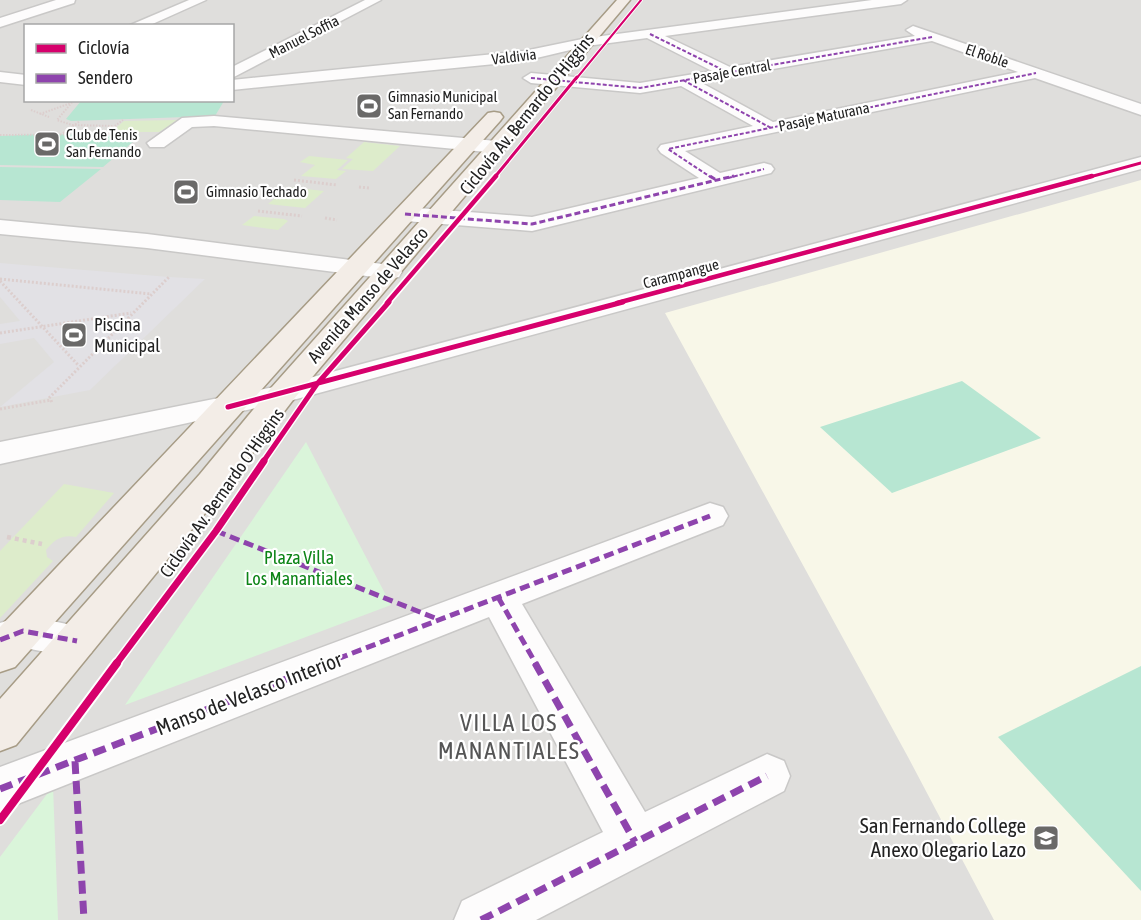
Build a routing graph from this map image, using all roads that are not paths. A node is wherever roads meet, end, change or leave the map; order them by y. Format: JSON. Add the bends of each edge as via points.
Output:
{"nodes":[{"id":1,"x":69,"y":0,"type":"edge"},
{"id":2,"x":200,"y":0,"type":"edge"},
{"id":3,"x":375,"y":0,"type":"edge"},
{"id":4,"x":624,"y":0,"type":"edge"},
{"id":5,"x":832,"y":0,"type":"edge"},
{"id":6,"x":901,"y":0,"type":"edge"},
{"id":7,"x":848,"y":7,"type":"junction"},
{"id":8,"x":879,"y":18,"type":"dead end"},
{"id":9,"x":0,"y":23,"type":"edge"},
{"id":10,"x":140,"y":24,"type":"edge"},
{"id":11,"x":901,"y":26,"type":"dead end"},
{"id":12,"x":650,"y":34,"type":"junction"},
{"id":13,"x":932,"y":37,"type":"junction"},
{"id":14,"x":573,"y":41,"type":"junction"},
{"id":15,"x":24,"y":70,"type":"edge"},
{"id":16,"x":234,"y":72,"type":"edge"},
{"id":17,"x":729,"y":73,"type":"junction"},
{"id":18,"x":1036,"y":73,"type":"junction"},
{"id":19,"x":543,"y":79,"type":"junction"},
{"id":20,"x":24,"y":80,"type":"edge"},
{"id":21,"x":683,"y":80,"type":"junction"},
{"id":22,"x":1,"y":83,"type":"edge"},
{"id":23,"x":234,"y":85,"type":"edge"},
{"id":24,"x":24,"y":93,"type":"edge"},
{"id":25,"x":1141,"y":110,"type":"edge"},
{"id":26,"x":771,"y":129,"type":"junction"},
{"id":27,"x":157,"y":143,"type":"dead end"},
{"id":28,"x":483,"y":146,"type":"junction"},
{"id":29,"x":1141,"y":163,"type":"edge"},
{"id":30,"x":764,"y":169,"type":"dead end"},
{"id":31,"x":716,"y":180,"type":"junction"},
{"id":32,"x":405,"y":214,"type":"junction"},
{"id":33,"x":438,"y":216,"type":"junction"},
{"id":34,"x":0,"y":227,"type":"edge"},
{"id":35,"x":356,"y":268,"type":"junction"},
{"id":36,"x":390,"y":272,"type":"junction"},
{"id":37,"x":282,"y":393,"type":"junction"},
{"id":38,"x":228,"y":407,"type":"junction"},
{"id":39,"x":0,"y":453,"type":"edge"},
{"id":40,"x":710,"y":516,"type":"dead end"},
{"id":41,"x":498,"y":597,"type":"junction"},
{"id":42,"x":77,"y":641,"type":"junction"},
{"id":43,"x":8,"y":642,"type":"edge"},
{"id":44,"x":0,"y":731,"type":"edge"},
{"id":45,"x":767,"y":776,"type":"dead end"},
{"id":46,"x":0,"y":789,"type":"edge"},
{"id":47,"x":635,"y":842,"type":"junction"},
{"id":48,"x":482,"y":920,"type":"edge"}],
"edges":[{"from":1,"to":9,"type":"street"},
{"from":2,"to":10,"type":"street"},
{"from":3,"to":16,"type":"street","name":"Manuel Soffia"},
{"from":4,"to":14,"type":"main road","name":"Avenida Manso de Velasco"},
{"from":5,"to":7,"type":"street"},
{"from":6,"to":7,"type":"street","name":"Valdivia"},
{"from":7,"to":8,"type":"street"},
{"from":7,"to":12,"type":"street","name":"Valdivia"},
{"from":11,"to":13,"type":"street","name":"El Roble"},
{"from":12,"to":14,"type":"street","name":"Valdivia"},
{"from":12,"to":17,"type":"street"},
{"from":13,"to":17,"type":"street","name":"Pasaje Central"},
{"from":13,"to":18,"type":"street","name":"El Roble"},
{"from":14,"to":19,"type":"main road","name":"Avenida Manso de Velasco"},
{"from":14,"to":23,"type":"street","name":"Valdivia","via":[[524,56]]},
{"from":15,"to":22,"type":"street"},
{"from":17,"to":21,"type":"street","name":"Pasaje Central"},
{"from":18,"to":25,"type":"street","name":"El Roble"},
{"from":18,"to":26,"type":"street","name":"Pasaje Maturana"},
{"from":19,"to":21,"type":"street","name":"Pasaje Central","via":[[640,88]]},
{"from":19,"to":28,"type":"main road","name":"Avenida Manso de Velasco"},
{"from":20,"to":22,"type":"street"},
{"from":21,"to":26,"type":"street"},
{"from":22,"to":24,"type":"street"},
{"from":26,"to":31,"type":"street","name":"Pasaje Maturana","via":[[668,149]]},
{"from":27,"to":28,"type":"street","via":[[188,122],[214,121]]},
{"from":28,"to":32,"type":"main road","name":"Avenida Manso de Velasco"},
{"from":28,"to":33,"type":"main road","name":"Avenida Manso de Velasco"},
{"from":29,"to":37,"type":"street","name":"Carampangue"},
{"from":30,"to":31,"type":"street"},
{"from":31,"to":33,"type":"street","via":[[532,224]]},
{"from":32,"to":33,"type":"street"},
{"from":32,"to":35,"type":"main road","name":"Avenida Manso de Velasco"},
{"from":33,"to":36,"type":"main road","name":"Avenida Manso de Velasco"},
{"from":34,"to":35,"type":"street","via":[[55,230]]},
{"from":35,"to":36,"type":"street"},
{"from":35,"to":38,"type":"main road","name":"Avenida Manso de Velasco"},
{"from":36,"to":37,"type":"main road","name":"Avenida Manso de Velasco"},
{"from":37,"to":38,"type":"street","name":"Carampangue"},
{"from":37,"to":42,"type":"main road","name":"Avenida Manso de Velasco","via":[[205,491]]},
{"from":38,"to":39,"type":"street","name":"Carampangue"},
{"from":38,"to":43,"type":"main road","name":"Avenida Manso de Velasco"},
{"from":40,"to":41,"type":"street","name":"Manso de Velasco Interior"},
{"from":41,"to":46,"type":"street","name":"Manso de Velasco Interior"},
{"from":41,"to":47,"type":"street"},
{"from":42,"to":43,"type":"street"},
{"from":42,"to":44,"type":"main road","name":"Avenida Manso de Velasco"},
{"from":45,"to":47,"type":"street"},
{"from":47,"to":48,"type":"street"}]}
